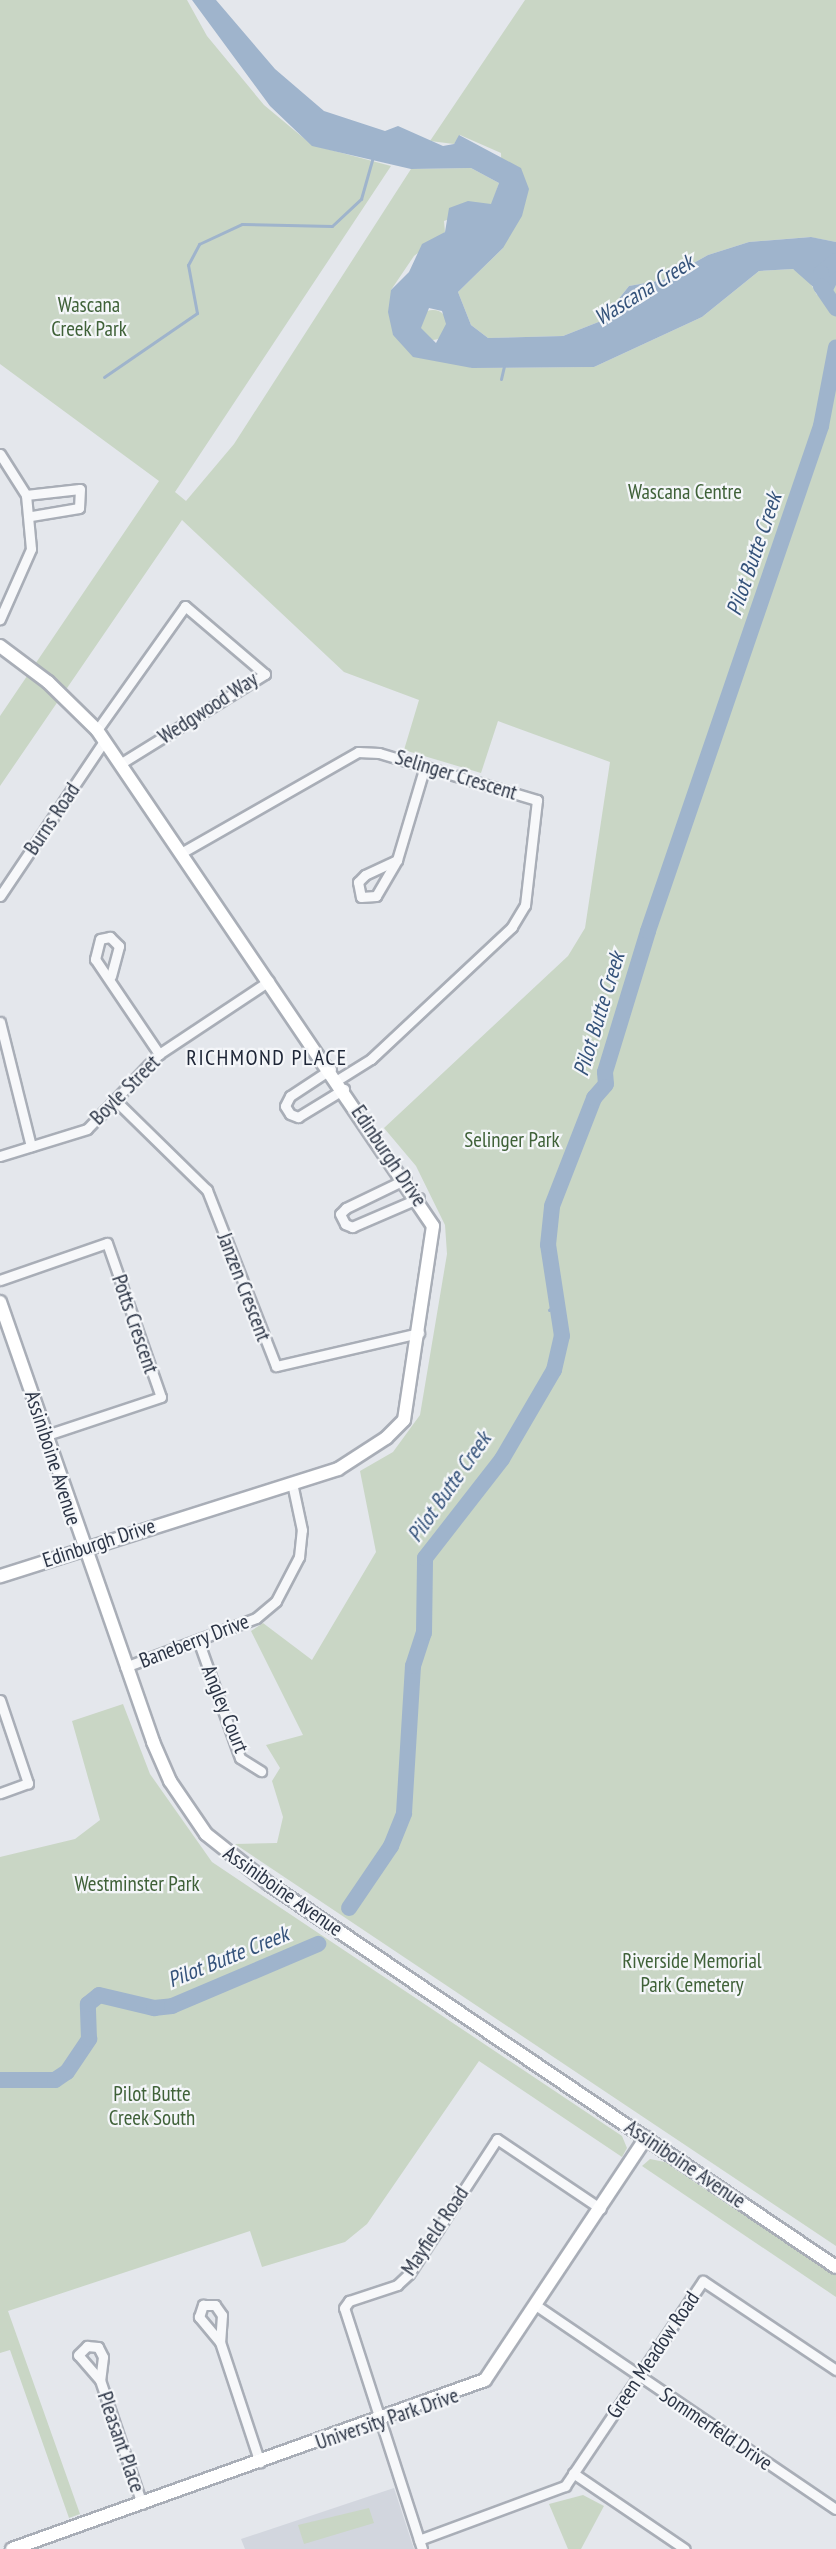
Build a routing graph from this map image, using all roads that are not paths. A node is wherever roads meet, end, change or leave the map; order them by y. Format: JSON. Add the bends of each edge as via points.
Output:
{"nodes":[{"id":1,"x":0,"y":454,"type":"edge"},
{"id":2,"x":26,"y":495,"type":"junction"},
{"id":3,"x":31,"y":516,"type":"junction"},
{"id":4,"x":0,"y":619,"type":"edge"},
{"id":5,"x":0,"y":646,"type":"edge"},
{"id":6,"x":101,"y":736,"type":"junction"},
{"id":7,"x":120,"y":764,"type":"junction"},
{"id":8,"x":425,"y":766,"type":"junction"},
{"id":9,"x":181,"y":853,"type":"junction"},
{"id":10,"x":397,"y":860,"type":"junction"},
{"id":11,"x":0,"y":896,"type":"edge"},
{"id":12,"x":111,"y":975,"type":"dead end"},
{"id":13,"x":269,"y":981,"type":"junction"},
{"id":14,"x":0,"y":1022,"type":"edge"},
{"id":15,"x":159,"y":1054,"type":"junction"},
{"id":16,"x":338,"y":1079,"type":"junction"},
{"id":17,"x":115,"y":1100,"type":"junction"},
{"id":18,"x":31,"y":1146,"type":"junction"},
{"id":19,"x":0,"y":1156,"type":"edge"},
{"id":20,"x":406,"y":1179,"type":"junction"},
{"id":21,"x":419,"y":1198,"type":"junction"},
{"id":22,"x":0,"y":1280,"type":"edge"},
{"id":23,"x":0,"y":1302,"type":"edge"},
{"id":24,"x":419,"y":1333,"type":"junction"},
{"id":25,"x":47,"y":1435,"type":"junction"},
{"id":26,"x":292,"y":1483,"type":"junction"},
{"id":27,"x":82,"y":1547,"type":"junction"},
{"id":28,"x":0,"y":1576,"type":"edge"},
{"id":29,"x":198,"y":1640,"type":"junction"},
{"id":30,"x":125,"y":1667,"type":"junction"},
{"id":31,"x":0,"y":1700,"type":"edge"},
{"id":32,"x":261,"y":1771,"type":"dead end"},
{"id":33,"x":0,"y":1793,"type":"edge"},
{"id":34,"x":646,"y":2138,"type":"junction"},
{"id":35,"x":601,"y":2209,"type":"junction"},
{"id":36,"x":836,"y":2267,"type":"edge"},
{"id":37,"x":537,"y":2306,"type":"junction"},
{"id":38,"x":220,"y":2342,"type":"dead end"},
{"id":39,"x":836,"y":2370,"type":"edge"},
{"id":40,"x":638,"y":2377,"type":"junction"},
{"id":41,"x":100,"y":2380,"type":"dead end"},
{"id":42,"x":379,"y":2422,"type":"junction"},
{"id":43,"x":260,"y":2463,"type":"junction"},
{"id":44,"x":573,"y":2474,"type":"junction"},
{"id":45,"x":142,"y":2504,"type":"junction"},
{"id":46,"x":836,"y":2509,"type":"edge"},
{"id":47,"x":421,"y":2545,"type":"edge"},
{"id":48,"x":12,"y":2549,"type":"edge"},
{"id":49,"x":685,"y":2549,"type":"edge"}],
"edges":[{"from":1,"to":2,"type":"street"},
{"from":2,"to":3,"type":"street"},
{"from":2,"to":3,"type":"street","via":[[80,489],[79,508]]},
{"from":3,"to":4,"type":"street","via":[[31,549]]},
{"from":5,"to":6,"type":"street","name":"Edinburgh Drive","via":[[48,682]]},
{"from":6,"to":7,"type":"street","name":"Edinburgh Drive"},
{"from":6,"to":7,"type":"street","name":"Wedgwood Way","via":[[185,606],[265,674]]},
{"from":6,"to":11,"type":"street","name":"Burns Road"},
{"from":7,"to":9,"type":"street","name":"Edinburgh Drive"},
{"from":8,"to":9,"type":"street","name":"Selinger Crescent","via":[[358,752]]},
{"from":8,"to":10,"type":"street"},
{"from":8,"to":16,"type":"street","name":"Selinger Crescent","via":[[537,800],[525,905],[493,947],[371,1059]]},
{"from":9,"to":13,"type":"street","name":"Edinburgh Drive"},
{"from":10,"to":10,"type":"street","via":[[358,882],[361,897],[376,896]]},
{"from":12,"to":15,"type":"street","via":[[115,993]]},
{"from":13,"to":15,"type":"street","name":"Boyle Street"},
{"from":13,"to":16,"type":"street","name":"Edinburgh Drive"},
{"from":14,"to":18,"type":"street"},
{"from":15,"to":17,"type":"street","name":"Boyle Street"},
{"from":16,"to":16,"type":"street","via":[[290,1096],[285,1106],[298,1117]]},
{"from":16,"to":20,"type":"street","name":"Edinburgh Drive"},
{"from":17,"to":18,"type":"street","name":"Boyle Street","via":[[87,1129]]},
{"from":17,"to":24,"type":"street","name":"Janzen Crescent","via":[[207,1190],[276,1366]]},
{"from":18,"to":19,"type":"street","name":"Boyle Street"},
{"from":20,"to":21,"type":"street","name":"Edinburgh Drive"},
{"from":20,"to":21,"type":"street","via":[[346,1208],[340,1214],[345,1224],[352,1227]]},
{"from":21,"to":24,"type":"street","name":"Edinburgh Drive","via":[[433,1226]]},
{"from":22,"to":25,"type":"street","name":"Potts Crescent","via":[[107,1243],[161,1397]]},
{"from":23,"to":25,"type":"street","name":"Assiniboine Avenue"},
{"from":24,"to":26,"type":"street","name":"Edinburgh Drive","via":[[404,1420],[354,1460]]},
{"from":25,"to":27,"type":"street","name":"Assiniboine Avenue"},
{"from":26,"to":27,"type":"street","name":"Edinburgh Drive"},
{"from":26,"to":29,"type":"street","name":"Baneberry Drive","via":[[302,1530],[290,1580],[256,1618]]},
{"from":27,"to":28,"type":"street","name":"Edinburgh Drive"},
{"from":27,"to":30,"type":"street","name":"Assiniboine Avenue"},
{"from":29,"to":30,"type":"street","name":"Baneberry Drive"},
{"from":29,"to":32,"type":"street","name":"Angley Court","via":[[240,1758]]},
{"from":30,"to":34,"type":"street","name":"Assiniboine Avenue","via":[[170,1781],[206,1834],[225,1852]]},
{"from":31,"to":33,"type":"street","via":[[28,1783]]},
{"from":34,"to":35,"type":"street","name":"University Park Drive"},
{"from":34,"to":36,"type":"street","name":"Assiniboine Avenue"},
{"from":35,"to":37,"type":"street","name":"University Park Drive"},
{"from":35,"to":42,"type":"street","name":"Mayfield Road","via":[[497,2139],[409,2274],[397,2285],[349,2301],[344,2308]]},
{"from":37,"to":40,"type":"street","name":"Sommerfeld Drive"},
{"from":37,"to":42,"type":"street","name":"University Park Drive","via":[[485,2380]]},
{"from":38,"to":43,"type":"street"},
{"from":39,"to":40,"type":"street","name":"Green Meadow Road","via":[[703,2281]]},
{"from":40,"to":44,"type":"street","name":"Green Meadow Road"},
{"from":40,"to":46,"type":"street","name":"Sommerfeld Drive"},
{"from":41,"to":45,"type":"street","name":"Pleasant Place"},
{"from":42,"to":43,"type":"street","name":"University Park Drive"},
{"from":42,"to":47,"type":"street","name":"Mayfield Road"},
{"from":43,"to":45,"type":"street","name":"University Park Drive"},
{"from":44,"to":47,"type":"street","name":"Green Meadow Road","via":[[556,2491]]},
{"from":44,"to":49,"type":"street"},
{"from":45,"to":48,"type":"street","name":"University Park Drive"}]}
